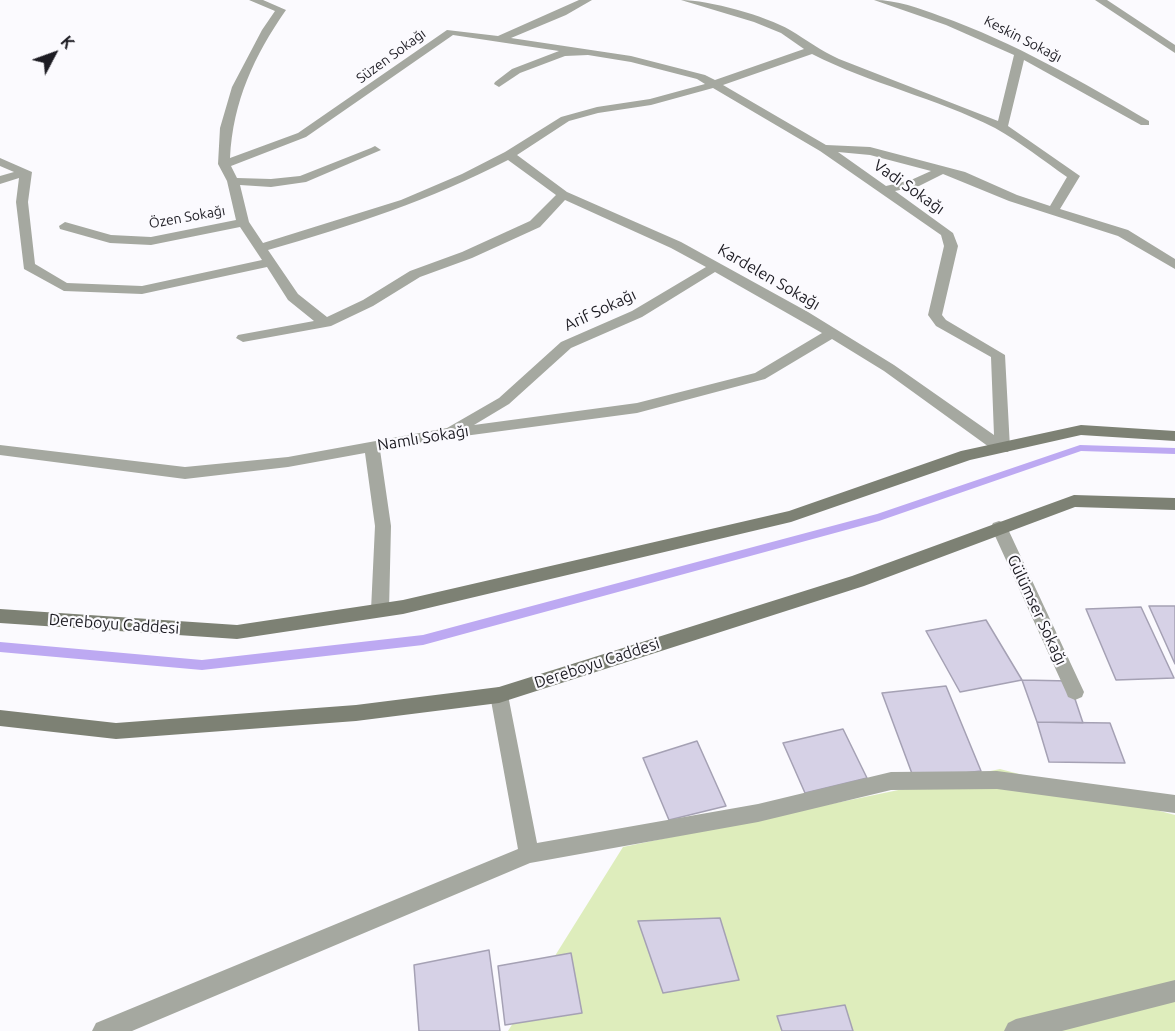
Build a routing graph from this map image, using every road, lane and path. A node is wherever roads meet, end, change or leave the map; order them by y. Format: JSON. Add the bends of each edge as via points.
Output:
{"nodes":[{"id":1,"x":254,"y":0,"type":"edge"},
{"id":2,"x":587,"y":0,"type":"edge"},
{"id":3,"x":686,"y":0,"type":"edge"},
{"id":4,"x":879,"y":0,"type":"edge"},
{"id":5,"x":1118,"y":0,"type":"edge"},
{"id":6,"x":1102,"y":2,"type":"edge"},
{"id":7,"x":499,"y":39,"type":"junction"},
{"id":8,"x":812,"y":50,"type":"junction"},
{"id":9,"x":1175,"y":50,"type":"edge"},
{"id":10,"x":588,"y":52,"type":"junction"},
{"id":11,"x":1020,"y":54,"type":"junction"},
{"id":12,"x":712,"y":83,"type":"junction"},
{"id":13,"x":499,"y":84,"type":"dead end"},
{"id":14,"x":1145,"y":123,"type":"dead end"},
{"id":15,"x":1002,"y":128,"type":"junction"},
{"id":16,"x":823,"y":147,"type":"junction"},
{"id":17,"x":375,"y":150,"type":"dead end"},
{"id":18,"x":509,"y":155,"type":"junction"},
{"id":19,"x":0,"y":162,"type":"edge"},
{"id":20,"x":224,"y":164,"type":"junction"},
{"id":21,"x":942,"y":170,"type":"junction"},
{"id":22,"x":26,"y":172,"type":"junction"},
{"id":23,"x":0,"y":180,"type":"edge"},
{"id":24,"x":233,"y":181,"type":"junction"},
{"id":25,"x":884,"y":190,"type":"junction"},
{"id":26,"x":563,"y":195,"type":"junction"},
{"id":27,"x":1053,"y":210,"type":"junction"},
{"id":28,"x":243,"y":222,"type":"junction"},
{"id":29,"x":65,"y":226,"type":"dead end"},
{"id":30,"x":260,"y":248,"type":"junction"},
{"id":31,"x":269,"y":263,"type":"junction"},
{"id":32,"x":716,"y":266,"type":"junction"},
{"id":33,"x":1175,"y":266,"type":"edge"},
{"id":34,"x":326,"y":323,"type":"junction"},
{"id":35,"x":831,"y":334,"type":"junction"},
{"id":36,"x":243,"y":338,"type":"dead end"},
{"id":37,"x":445,"y":434,"type":"junction"},
{"id":38,"x":1175,"y":436,"type":"edge"},
{"id":39,"x":372,"y":446,"type":"junction"},
{"id":40,"x":1002,"y":448,"type":"junction"},
{"id":41,"x":0,"y":450,"type":"edge"},
{"id":42,"x":1175,"y":504,"type":"edge"},
{"id":43,"x":999,"y":527,"type":"junction"},
{"id":44,"x":380,"y":610,"type":"junction"},
{"id":45,"x":0,"y":616,"type":"edge"},
{"id":46,"x":1075,"y":692,"type":"dead end"},
{"id":47,"x":499,"y":695,"type":"junction"},
{"id":48,"x":0,"y":718,"type":"edge"},
{"id":49,"x":1175,"y":804,"type":"edge"},
{"id":50,"x":529,"y":854,"type":"junction"},
{"id":51,"x":1175,"y":991,"type":"edge"},
{"id":52,"x":104,"y":1031,"type":"edge"},
{"id":53,"x":1016,"y":1031,"type":"edge"}],
"edges":[{"from":1,"to":20,"type":"street","via":[[281,10],[237,87],[226,128]]},
{"from":2,"to":7,"type":"street"},
{"from":3,"to":8,"type":"street","via":[[758,20],[785,31]]},
{"from":4,"to":11,"type":"street","name":"Keskin Sokağı","via":[[955,22]]},
{"from":5,"to":6,"type":"street"},
{"from":6,"to":9,"type":"street"},
{"from":7,"to":10,"type":"street","name":"Süzen Sokağı"},
{"from":7,"to":20,"type":"street","name":"Süzen Sokağı","via":[[451,32],[302,135]]},
{"from":8,"to":12,"type":"street"},
{"from":8,"to":15,"type":"street","via":[[839,65]]},
{"from":10,"to":12,"type":"street","name":"Vadi Sokağı","via":[[631,59]]},
{"from":10,"to":13,"type":"street","via":[[564,53],[516,71]]},
{"from":11,"to":14,"type":"street","name":"Keskin Sokağı"},
{"from":11,"to":15,"type":"street"},
{"from":12,"to":16,"type":"street","name":"Vadi Sokağı"},
{"from":12,"to":18,"type":"street","via":[[651,102],[565,119]]},
{"from":15,"to":27,"type":"street","via":[[1074,176]]},
{"from":16,"to":21,"type":"street","via":[[870,152]]},
{"from":16,"to":25,"type":"street","name":"Vadi Sokağı"},
{"from":17,"to":24,"type":"street","via":[[302,179],[271,183]]},
{"from":18,"to":26,"type":"street","name":"Kardelen Sokağı"},
{"from":18,"to":30,"type":"street","via":[[405,203]]},
{"from":19,"to":22,"type":"street"},
{"from":20,"to":24,"type":"street"},
{"from":21,"to":25,"type":"street","via":[[915,183]]},
{"from":21,"to":27,"type":"street"},
{"from":22,"to":23,"type":"street"},
{"from":22,"to":31,"type":"street","via":[[22,202],[29,266],[64,287],[142,290]]},
{"from":24,"to":28,"type":"street"},
{"from":25,"to":40,"type":"street","name":"Vadi Sokağı","via":[[947,233],[951,246],[935,315],[941,323],[998,355]]},
{"from":26,"to":32,"type":"street","name":"Kardelen Sokağı"},
{"from":26,"to":34,"type":"street","via":[[535,224],[415,274]]},
{"from":27,"to":33,"type":"street","via":[[1123,233]]},
{"from":28,"to":29,"type":"street","name":"Özen Sokağı","via":[[151,240],[110,239]]},
{"from":28,"to":30,"type":"street"},
{"from":30,"to":31,"type":"street"},
{"from":31,"to":34,"type":"street","via":[[293,297]]},
{"from":32,"to":35,"type":"street","name":"Kardelen Sokağı"},
{"from":32,"to":37,"type":"street","name":"Arif Sokağı","via":[[637,314],[566,345],[504,401]]},
{"from":34,"to":36,"type":"street"},
{"from":35,"to":37,"type":"street","name":"Namlı Sokağı","via":[[760,376],[727,385],[637,408]]},
{"from":35,"to":40,"type":"street","name":"Kardelen Sokağı","via":[[889,368]]},
{"from":37,"to":39,"type":"street","name":"Namlı Sokağı"},
{"from":38,"to":40,"type":"main road","name":"Dereboyu Caddesi","via":[[1081,430]]},
{"from":39,"to":41,"type":"street","name":"Namlı Sokağı","via":[[288,462],[185,473]]},
{"from":39,"to":44,"type":"street","via":[[383,526]]},
{"from":40,"to":44,"type":"main road","name":"Dereboyu Caddesi","via":[[967,456],[791,516]]},
{"from":42,"to":43,"type":"main road","name":"Dereboyu Caddesi","via":[[1074,501]]},
{"from":43,"to":46,"type":"street","name":"Gülümser Sokağı"},
{"from":43,"to":47,"type":"main road","name":"Dereboyu Caddesi","via":[[858,581]]},
{"from":44,"to":45,"type":"main road","name":"Dereboyu Caddesi","via":[[237,632]]},
{"from":47,"to":48,"type":"main road","name":"Dereboyu Caddesi","via":[[356,713],[116,731]]},
{"from":47,"to":50,"type":"street"},
{"from":49,"to":50,"type":"street","via":[[997,780],[891,781],[758,813]]},
{"from":50,"to":52,"type":"street"},
{"from":51,"to":53,"type":"street"}]}
